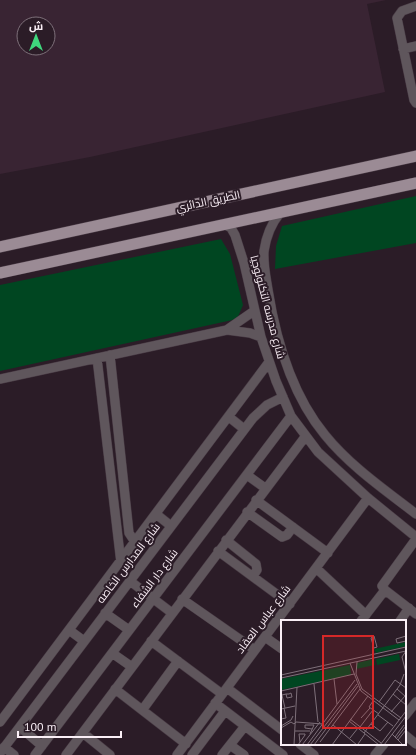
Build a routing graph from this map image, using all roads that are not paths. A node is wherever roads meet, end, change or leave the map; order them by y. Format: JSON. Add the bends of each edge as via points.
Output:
{"nodes":[{"id":1,"x":416,"y":6,"type":"edge"},
{"id":2,"x":416,"y":46,"type":"edge"},
{"id":3,"x":403,"y":49,"type":"junction"},
{"id":4,"x":416,"y":62,"type":"edge"},
{"id":5,"x":406,"y":64,"type":"junction"},
{"id":6,"x":416,"y":103,"type":"edge"},
{"id":7,"x":416,"y":156,"type":"edge"},
{"id":8,"x":416,"y":183,"type":"edge"},
{"id":9,"x":280,"y":213,"type":"junction"},
{"id":10,"x":224,"y":224,"type":"junction"},
{"id":11,"x":0,"y":247,"type":"edge"},
{"id":12,"x":0,"y":273,"type":"edge"},
{"id":13,"x":268,"y":294,"type":"junction"},
{"id":14,"x":252,"y":296,"type":"junction"},
{"id":15,"x":254,"y":311,"type":"junction"},
{"id":16,"x":227,"y":330,"type":"junction"},
{"id":17,"x":261,"y":337,"type":"junction"},
{"id":18,"x":110,"y":356,"type":"junction"},
{"id":19,"x":97,"y":358,"type":"junction"},
{"id":20,"x":269,"y":362,"type":"junction"},
{"id":21,"x":0,"y":379,"type":"edge"},
{"id":22,"x":283,"y":397,"type":"junction"},
{"id":23,"x":291,"y":416,"type":"junction"},
{"id":24,"x":229,"y":417,"type":"junction"},
{"id":25,"x":244,"y":429,"type":"junction"},
{"id":26,"x":305,"y":437,"type":"junction"},
{"id":27,"x":331,"y":442,"type":"junction"},
{"id":28,"x":318,"y":452,"type":"junction"},
{"id":29,"x":247,"y":475,"type":"junction"},
{"id":30,"x":123,"y":478,"type":"junction"},
{"id":31,"x":111,"y":479,"type":"junction"},
{"id":32,"x":265,"y":488,"type":"junction"},
{"id":33,"x":368,"y":498,"type":"junction"},
{"id":34,"x":256,"y":500,"type":"junction"},
{"id":35,"x":248,"y":512,"type":"junction"},
{"id":36,"x":156,"y":514,"type":"junction"},
{"id":37,"x":416,"y":514,"type":"edge"},
{"id":38,"x":171,"y":526,"type":"junction"},
{"id":39,"x":293,"y":527,"type":"junction"},
{"id":40,"x":416,"y":538,"type":"edge"},
{"id":41,"x":226,"y":540,"type":"junction"},
{"id":42,"x":135,"y":542,"type":"junction"},
{"id":43,"x":218,"y":551,"type":"junction"},
{"id":44,"x":328,"y":552,"type":"junction"},
{"id":45,"x":121,"y":563,"type":"junction"},
{"id":46,"x":316,"y":568,"type":"junction"},
{"id":47,"x":253,"y":576,"type":"junction"},
{"id":48,"x":130,"y":581,"type":"junction"},
{"id":49,"x":385,"y":590,"type":"junction"},
{"id":50,"x":154,"y":599,"type":"junction"},
{"id":51,"x":182,"y":599,"type":"junction"},
{"id":52,"x":290,"y":604,"type":"junction"},
{"id":53,"x":413,"y":611,"type":"edge"},
{"id":54,"x":105,"y":613,"type":"junction"},
{"id":55,"x":172,"y":613,"type":"junction"},
{"id":56,"x":363,"y":618,"type":"edge"},
{"id":57,"x":401,"y":620,"type":"edge"},
{"id":58,"x":69,"y":630,"type":"junction"},
{"id":59,"x":130,"y":630,"type":"junction"},
{"id":60,"x":265,"y":637,"type":"junction"},
{"id":61,"x":151,"y":641,"type":"junction"},
{"id":62,"x":84,"y":642,"type":"junction"},
{"id":63,"x":281,"y":648,"type":"edge"},
{"id":64,"x":255,"y":650,"type":"junction"},
{"id":65,"x":112,"y":653,"type":"junction"},
{"id":66,"x":178,"y":661,"type":"junction"},
{"id":67,"x":132,"y":667,"type":"junction"},
{"id":68,"x":115,"y":689,"type":"junction"},
{"id":69,"x":225,"y":691,"type":"junction"},
{"id":70,"x":216,"y":703,"type":"junction"},
{"id":71,"x":411,"y":703,"type":"edge"},
{"id":72,"x":143,"y":709,"type":"junction"},
{"id":73,"x":225,"y":711,"type":"junction"},
{"id":74,"x":406,"y":714,"type":"edge"},
{"id":75,"x":2,"y":717,"type":"edge"},
{"id":76,"x":244,"y":726,"type":"junction"},
{"id":77,"x":20,"y":727,"type":"junction"},
{"id":78,"x":281,"y":729,"type":"edge"},
{"id":79,"x":83,"y":734,"type":"junction"},
{"id":80,"x":406,"y":736,"type":"edge"},
{"id":81,"x":186,"y":744,"type":"junction"},
{"id":82,"x":416,"y":744,"type":"edge"},
{"id":83,"x":230,"y":745,"type":"junction"},
{"id":84,"x":304,"y":745,"type":"edge"},
{"id":85,"x":383,"y":745,"type":"edge"},
{"id":86,"x":42,"y":746,"type":"junction"},
{"id":87,"x":2,"y":750,"type":"edge"},
{"id":88,"x":14,"y":755,"type":"edge"},
{"id":89,"x":35,"y":755,"type":"edge"},
{"id":90,"x":66,"y":755,"type":"edge"},
{"id":91,"x":110,"y":755,"type":"edge"},
{"id":92,"x":177,"y":755,"type":"edge"},
{"id":93,"x":192,"y":755,"type":"edge"},
{"id":94,"x":222,"y":755,"type":"edge"},
{"id":95,"x":244,"y":755,"type":"edge"},
{"id":96,"x":283,"y":755,"type":"edge"},
{"id":97,"x":314,"y":755,"type":"edge"},
{"id":98,"x":375,"y":755,"type":"edge"}],
"edges":[{"from":1,"to":3,"type":"street","via":[[405,9],[398,15]]},
{"from":2,"to":3,"type":"street"},
{"from":3,"to":5,"type":"street"},
{"from":4,"to":5,"type":"street"},
{"from":5,"to":6,"type":"street"},
{"from":7,"to":11,"type":"main road","name":"الطريق الدائري"},
{"from":8,"to":9,"type":"main road"},
{"from":9,"to":10,"type":"main road"},
{"from":9,"to":13,"type":"street","name":"شارع مدرسه التكنولوجيا","via":[[270,228],[264,252]]},
{"from":10,"to":12,"type":"main road"},
{"from":10,"to":14,"type":"street","name":"شارع مدرسه التكنولوجيا","via":[[231,228],[235,235]]},
{"from":13,"to":14,"type":"street"},
{"from":13,"to":27,"type":"street","name":"شارع مدرسه التكنولوجيا","via":[[275,325],[294,381],[315,423]]},
{"from":14,"to":15,"type":"street","name":"شارع مدرسه التكنولوجيا"},
{"from":15,"to":16,"type":"street"},
{"from":15,"to":17,"type":"street","name":"شارع مدرسه التكنولوجيا"},
{"from":16,"to":17,"type":"street","via":[[239,330]]},
{"from":16,"to":18,"type":"street"},
{"from":17,"to":20,"type":"street","name":"شارع مدرسه التكنولوجيا"},
{"from":18,"to":19,"type":"street"},
{"from":18,"to":30,"type":"street"},
{"from":19,"to":21,"type":"street"},
{"from":19,"to":31,"type":"street"},
{"from":20,"to":22,"type":"street","name":"شارع مدرسه التكنولوجيا"},
{"from":20,"to":24,"type":"street","name":"شارع المدارس الخاصه"},
{"from":22,"to":23,"type":"street","name":"شارع مدرسه التكنولوجيا"},
{"from":22,"to":25,"type":"street","name":"شارع المدارس الخاصه","via":[[262,408]]},
{"from":23,"to":26,"type":"street","name":"شارع مدرسه التكنولوجيا"},
{"from":23,"to":29,"type":"street","name":"شارع دار الشفاء"},
{"from":24,"to":25,"type":"street"},
{"from":24,"to":36,"type":"street","name":"شارع المدارس الخاصه"},
{"from":25,"to":38,"type":"street","name":"شارع المدارس الخاصه"},
{"from":26,"to":28,"type":"street","name":"شارع مدرسه التكنولوجيا"},
{"from":26,"to":32,"type":"street"},
{"from":27,"to":28,"type":"street"},
{"from":27,"to":37,"type":"street","name":"شارع مدرسه التكنولوجيا","via":[[378,485]]},
{"from":28,"to":33,"type":"street","name":"شارع مدرسه التكنولوجيا"},
{"from":29,"to":32,"type":"street"},
{"from":29,"to":50,"type":"street","name":"شارع دار الشفاء"},
{"from":30,"to":31,"type":"street"},
{"from":30,"to":42,"type":"street","via":[[129,533]]},
{"from":31,"to":45,"type":"street"},
{"from":32,"to":34,"type":"street"},
{"from":33,"to":40,"type":"street","name":"شارع مدرسه التكنولوجيا"},
{"from":33,"to":44,"type":"street","name":"شارع عباس العقاد"},
{"from":34,"to":35,"type":"street"},
{"from":34,"to":39,"type":"street"},
{"from":35,"to":39,"type":"street","via":[[282,537]]},
{"from":35,"to":41,"type":"street"},
{"from":36,"to":38,"type":"street"},
{"from":36,"to":42,"type":"street","name":"شارع المدارس الخاصه"},
{"from":38,"to":48,"type":"street","name":"شارع المدارس الخاصه"},
{"from":39,"to":44,"type":"street"},
{"from":40,"to":49,"type":"street","via":[[383,584],[382,588]]},
{"from":41,"to":43,"type":"street"},
{"from":41,"to":47,"type":"street","via":[[256,564],[257,570]]},
{"from":42,"to":45,"type":"street","name":"شارع المدارس الخاصه"},
{"from":43,"to":47,"type":"street"},
{"from":43,"to":51,"type":"street"},
{"from":44,"to":46,"type":"street","name":"شارع عباس العقاد"},
{"from":45,"to":58,"type":"street","name":"شارع المدارس الخاصه"},
{"from":46,"to":52,"type":"street","name":"شارع عباس العقاد"},
{"from":46,"to":56,"type":"street"},
{"from":47,"to":52,"type":"street"},
{"from":48,"to":50,"type":"street"},
{"from":48,"to":54,"type":"street","name":"شارع المدارس الخاصه"},
{"from":49,"to":53,"type":"street"},
{"from":49,"to":56,"type":"street"},
{"from":50,"to":55,"type":"street"},
{"from":50,"to":59,"type":"street","name":"شارع دار الشفاء"},
{"from":51,"to":55,"type":"street"},
{"from":51,"to":64,"type":"street"},
{"from":52,"to":60,"type":"street","name":"شارع عباس العقاد"},
{"from":53,"to":57,"type":"street"},
{"from":54,"to":59,"type":"street"},
{"from":54,"to":62,"type":"street","name":"شارع المدارس الخاصه"},
{"from":55,"to":61,"type":"street"},
{"from":58,"to":62,"type":"street"},
{"from":58,"to":75,"type":"street","name":"شارع المدارس الخاصه"},
{"from":59,"to":65,"type":"street","name":"شارع دار الشفاء"},
{"from":60,"to":63,"type":"street"},
{"from":60,"to":64,"type":"street","name":"شارع عباس العقاد"},
{"from":61,"to":66,"type":"street"},
{"from":61,"to":67,"type":"street"},
{"from":62,"to":77,"type":"street","name":"شارع المدارس الخاصه"},
{"from":64,"to":69,"type":"street","name":"شارع عباس العقاد"},
{"from":65,"to":67,"type":"street"},
{"from":65,"to":86,"type":"street","name":"شارع دار الشفاء"},
{"from":66,"to":69,"type":"street"},
{"from":66,"to":72,"type":"street"},
{"from":67,"to":68,"type":"street"},
{"from":68,"to":72,"type":"street"},
{"from":68,"to":79,"type":"street"},
{"from":69,"to":70,"type":"street","name":"شارع عباس العقاد"},
{"from":69,"to":78,"type":"street"},
{"from":70,"to":73,"type":"street"},
{"from":70,"to":81,"type":"street","name":"شارع عباس العقاد"},
{"from":71,"to":74,"type":"street"},
{"from":72,"to":81,"type":"street"},
{"from":73,"to":76,"type":"street"},
{"from":73,"to":93,"type":"street"},
{"from":76,"to":83,"type":"street"},
{"from":76,"to":96,"type":"street"},
{"from":77,"to":86,"type":"street"},
{"from":77,"to":87,"type":"street","name":"شارع المدارس الخاصه"},
{"from":79,"to":90,"type":"street"},
{"from":79,"to":91,"type":"street"},
{"from":80,"to":82,"type":"street"},
{"from":81,"to":92,"type":"street","name":"شارع عباس العقاد"},
{"from":83,"to":94,"type":"street"},
{"from":83,"to":95,"type":"street"},
{"from":84,"to":97,"type":"street"},
{"from":85,"to":98,"type":"street"},
{"from":86,"to":89,"type":"street","name":"شارع دار الشفاء"},
{"from":87,"to":88,"type":"street"}]}
